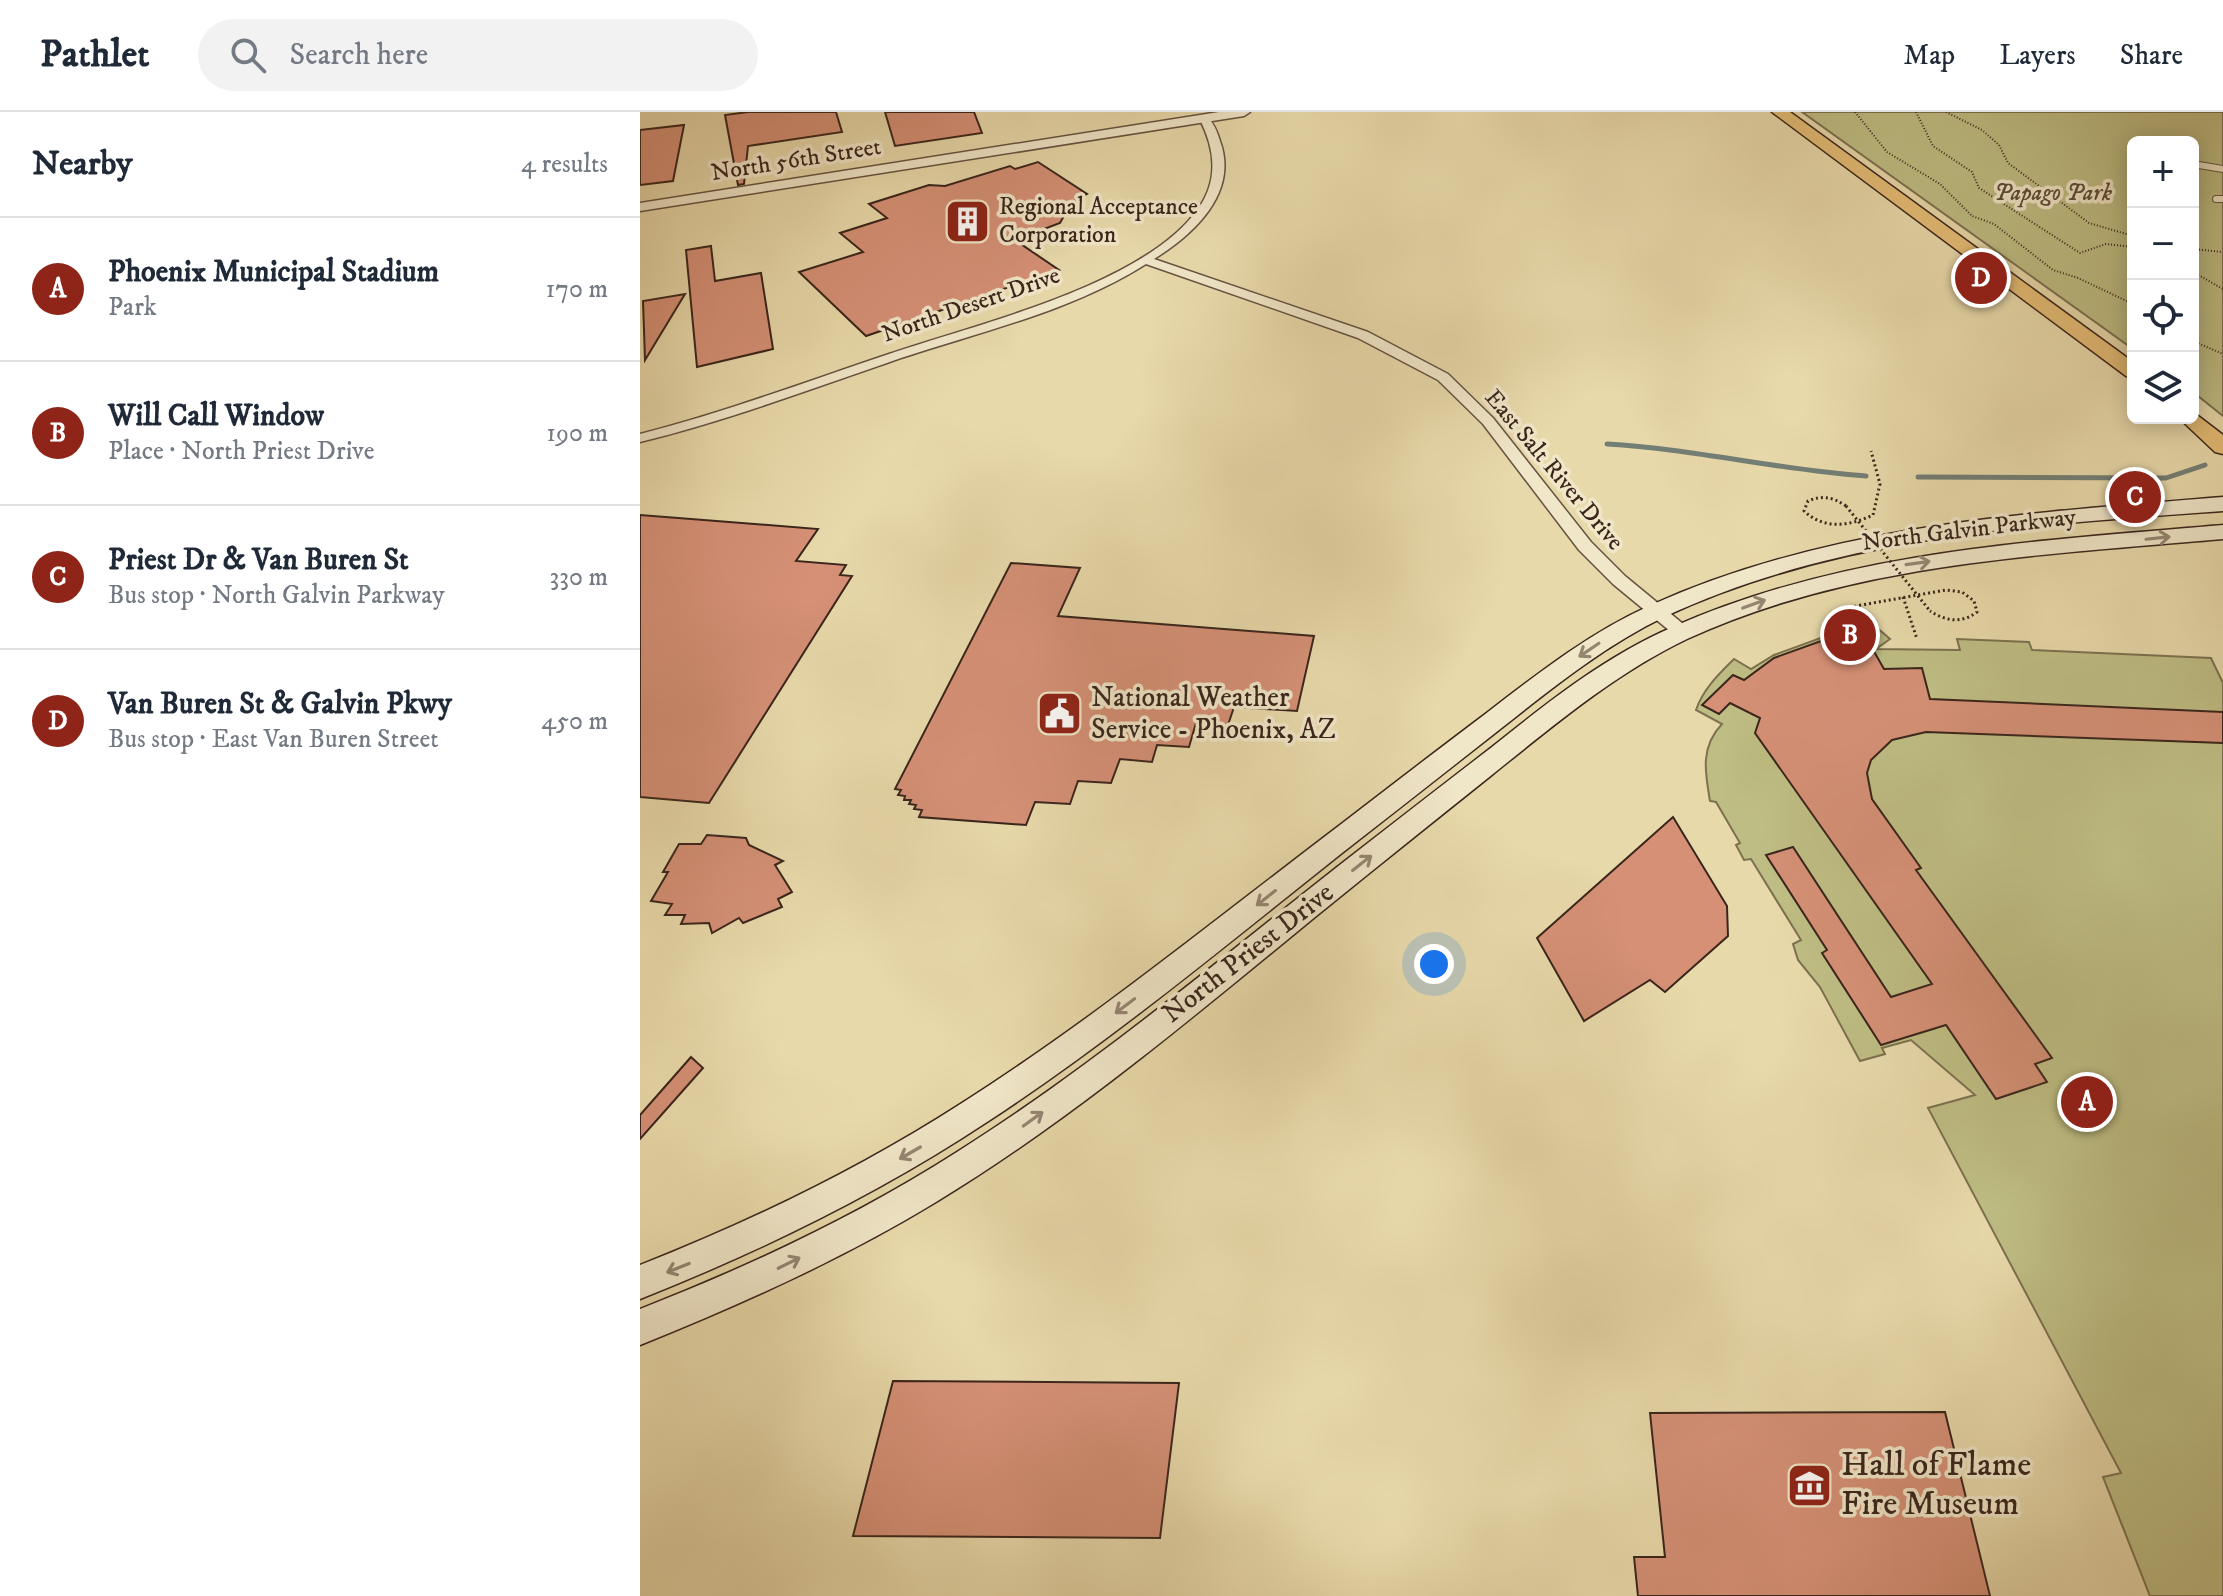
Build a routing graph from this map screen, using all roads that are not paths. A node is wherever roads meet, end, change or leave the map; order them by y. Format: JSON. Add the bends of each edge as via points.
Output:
{"nodes":[{"id":1,"x":1244,"y":112,"type":"edge"},
{"id":2,"x":1780,"y":112,"type":"edge"},
{"id":3,"x":1204,"y":118,"type":"junction"},
{"id":4,"x":2199,"y":165,"type":"edge"},
{"id":5,"x":2223,"y":169,"type":"edge"},
{"id":6,"x":640,"y":207,"type":"edge"},
{"id":7,"x":1145,"y":260,"type":"junction"},
{"id":8,"x":2127,"y":368,"type":"edge"},
{"id":9,"x":2197,"y":424,"type":"edge"},
{"id":10,"x":640,"y":438,"type":"edge"},
{"id":11,"x":2223,"y":447,"type":"edge"},
{"id":12,"x":2223,"y":504,"type":"edge"},
{"id":13,"x":2223,"y":532,"type":"edge"},
{"id":14,"x":1812,"y":554,"type":"joint"},
{"id":15,"x":1848,"y":576,"type":"joint"},
{"id":16,"x":1669,"y":622,"type":"junction"},
{"id":17,"x":640,"y":1282,"type":"edge"},
{"id":18,"x":640,"y":1327,"type":"edge"}],
"edges":[{"from":1,"to":3,"type":"street","name":"North 56th Street"},
{"from":2,"to":8,"type":"main road"},
{"from":3,"to":6,"type":"street","name":"North 56th Street"},
{"from":3,"to":7,"type":"street","name":"North Desert Drive","via":[[1220,161],[1212,195],[1188,228]]},
{"from":4,"to":5,"type":"lane"},
{"from":7,"to":10,"type":"street","name":"North Desert Drive","via":[[1047,303]]},
{"from":7,"to":16,"type":"street","name":"East Salt River Drive","via":[[1363,335],[1443,377],[1482,414],[1585,546]]},
{"from":9,"to":11,"type":"main road"},
{"from":12,"to":14,"type":"main road","name":"North Galvin Parkway","via":[[1934,530]]},
{"from":15,"to":13,"type":"main road","name":"North Galvin Parkway","one_way":true,"via":[[1988,554]]},
{"from":14,"to":16,"type":"main road","name":"North Priest Drive","via":[[1752,573]]},
{"from":16,"to":15,"type":"main road","name":"North Priest Drive","one_way":true},
{"from":16,"to":17,"type":"main road","name":"North Priest Drive","one_way":true,"via":[[1600,643],[1551,676],[1165,975],[974,1114],[786,1220]]},
{"from":18,"to":16,"type":"main road","name":"North Priest Drive","one_way":true,"via":[[804,1256],[1011,1135],[1552,712],[1621,665]]}]}
